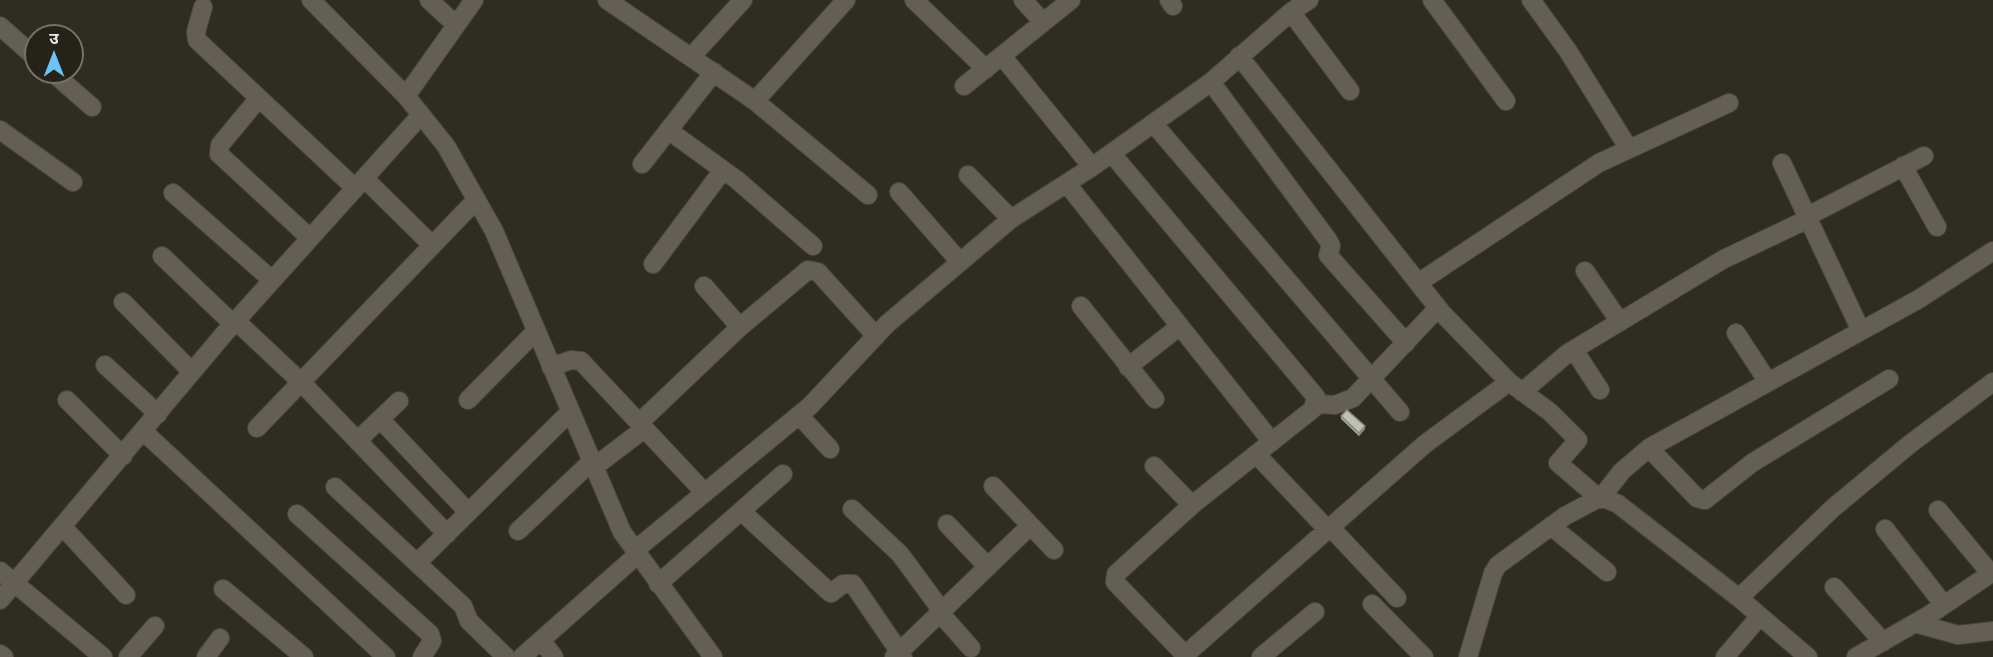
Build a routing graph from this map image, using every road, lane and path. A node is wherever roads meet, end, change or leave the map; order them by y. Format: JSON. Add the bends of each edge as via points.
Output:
{"nodes":[{"id":1,"x":311,"y":0,"type":"edge"},
{"id":2,"x":429,"y":0,"type":"edge"},
{"id":3,"x":474,"y":0,"type":"edge"},
{"id":4,"x":608,"y":0,"type":"edge"},
{"id":5,"x":743,"y":0,"type":"edge"},
{"id":6,"x":846,"y":0,"type":"edge"},
{"id":7,"x":914,"y":0,"type":"edge"},
{"id":8,"x":1023,"y":0,"type":"edge"},
{"id":9,"x":1071,"y":0,"type":"edge"},
{"id":10,"x":1309,"y":0,"type":"edge"},
{"id":11,"x":1432,"y":0,"type":"edge"},
{"id":12,"x":1531,"y":0,"type":"edge"},
{"id":13,"x":203,"y":7,"type":"dead end"},
{"id":14,"x":1291,"y":12,"type":"junction"},
{"id":15,"x":1043,"y":22,"type":"junction"},
{"id":16,"x":456,"y":25,"type":"junction"},
{"id":17,"x":0,"y":26,"type":"edge"},
{"id":18,"x":24,"y":47,"type":"edge"},
{"id":19,"x":692,"y":56,"type":"junction"},
{"id":20,"x":1002,"y":56,"type":"junction"},
{"id":21,"x":1239,"y":56,"type":"junction"},
{"id":22,"x":986,"y":69,"type":"junction"},
{"id":23,"x":714,"y":72,"type":"junction"},
{"id":24,"x":1211,"y":82,"type":"junction"},
{"id":25,"x":66,"y":84,"type":"edge"},
{"id":26,"x":964,"y":86,"type":"dead end"},
{"id":27,"x":1350,"y":91,"type":"dead end"},
{"id":28,"x":406,"y":96,"type":"junction"},
{"id":29,"x":259,"y":98,"type":"junction"},
{"id":30,"x":755,"y":100,"type":"junction"},
{"id":31,"x":1506,"y":101,"type":"dead end"},
{"id":32,"x":1729,"y":103,"type":"dead end"},
{"id":33,"x":92,"y":107,"type":"dead end"},
{"id":34,"x":421,"y":115,"type":"junction"},
{"id":35,"x":1153,"y":123,"type":"junction"},
{"id":36,"x":0,"y":130,"type":"edge"},
{"id":37,"x":668,"y":130,"type":"junction"},
{"id":38,"x":1629,"y":148,"type":"junction"},
{"id":39,"x":1112,"y":154,"type":"junction"},
{"id":40,"x":1924,"y":156,"type":"dead end"},
{"id":41,"x":1782,"y":163,"type":"dead end"},
{"id":42,"x":642,"y":164,"type":"dead end"},
{"id":43,"x":1903,"y":166,"type":"junction"},
{"id":44,"x":1092,"y":167,"type":"junction"},
{"id":45,"x":723,"y":170,"type":"junction"},
{"id":46,"x":968,"y":175,"type":"dead end"},
{"id":47,"x":73,"y":182,"type":"dead end"},
{"id":48,"x":360,"y":183,"type":"junction"},
{"id":49,"x":1067,"y":184,"type":"junction"},
{"id":50,"x":899,"y":192,"type":"dead end"},
{"id":51,"x":173,"y":193,"type":"dead end"},
{"id":52,"x":868,"y":195,"type":"dead end"},
{"id":53,"x":476,"y":200,"type":"junction"},
{"id":54,"x":1808,"y":217,"type":"junction"},
{"id":55,"x":1011,"y":219,"type":"junction"},
{"id":56,"x":1937,"y":227,"type":"dead end"},
{"id":57,"x":310,"y":238,"type":"junction"},
{"id":58,"x":432,"y":245,"type":"junction"},
{"id":59,"x":813,"y":246,"type":"dead end"},
{"id":60,"x":1993,"y":251,"type":"edge"},
{"id":61,"x":162,"y":256,"type":"dead end"},
{"id":62,"x":960,"y":262,"type":"junction"},
{"id":63,"x":653,"y":264,"type":"dead end"},
{"id":64,"x":1585,"y":271,"type":"dead end"},
{"id":65,"x":272,"y":280,"type":"junction"},
{"id":66,"x":1418,"y":283,"type":"junction"},
{"id":67,"x":704,"y":286,"type":"dead end"},
{"id":68,"x":123,"y":302,"type":"dead end"},
{"id":69,"x":1081,"y":306,"type":"dead end"},
{"id":70,"x":1438,"y":308,"type":"junction"},
{"id":71,"x":235,"y":322,"type":"junction"},
{"id":72,"x":1620,"y":322,"type":"junction"},
{"id":73,"x":1180,"y":326,"type":"junction"},
{"id":74,"x":740,"y":327,"type":"junction"},
{"id":75,"x":536,"y":331,"type":"junction"},
{"id":76,"x":1861,"y":331,"type":"junction"},
{"id":77,"x":1736,"y":333,"type":"dead end"},
{"id":78,"x":876,"y":336,"type":"junction"},
{"id":79,"x":1406,"y":343,"type":"junction"},
{"id":80,"x":1574,"y":350,"type":"junction"},
{"id":81,"x":105,"y":365,"type":"dead end"},
{"id":82,"x":552,"y":367,"type":"junction"},
{"id":83,"x":1128,"y":367,"type":"junction"},
{"id":84,"x":192,"y":372,"type":"junction"},
{"id":85,"x":1889,"y":379,"type":"dead end"},
{"id":86,"x":1371,"y":380,"type":"junction"},
{"id":87,"x":301,"y":382,"type":"junction"},
{"id":88,"x":1768,"y":382,"type":"junction"},
{"id":89,"x":1516,"y":387,"type":"junction"},
{"id":90,"x":1600,"y":390,"type":"dead end"},
{"id":91,"x":1990,"y":391,"type":"edge"},
{"id":92,"x":1155,"y":399,"type":"dead end"},
{"id":93,"x":67,"y":400,"type":"dead end"},
{"id":94,"x":468,"y":400,"type":"dead end"},
{"id":95,"x":399,"y":402,"type":"dead end"},
{"id":96,"x":1316,"y":404,"type":"junction"},
{"id":97,"x":570,"y":412,"type":"junction"},
{"id":98,"x":1400,"y":412,"type":"dead end"},
{"id":99,"x":158,"y":414,"type":"junction"},
{"id":100,"x":799,"y":415,"type":"junction"},
{"id":101,"x":380,"y":419,"type":"junction"},
{"id":102,"x":642,"y":426,"type":"junction"},
{"id":103,"x":257,"y":428,"type":"dead end"},
{"id":104,"x":143,"y":432,"type":"junction"},
{"id":105,"x":358,"y":440,"type":"junction"},
{"id":106,"x":1272,"y":442,"type":"junction"},
{"id":107,"x":1649,"y":448,"type":"junction"},
{"id":108,"x":830,"y":449,"type":"dead end"},
{"id":109,"x":1256,"y":454,"type":"junction"},
{"id":110,"x":123,"y":456,"type":"junction"},
{"id":111,"x":593,"y":464,"type":"junction"},
{"id":112,"x":1154,"y":466,"type":"dead end"},
{"id":113,"x":783,"y":474,"type":"dead end"},
{"id":114,"x":993,"y":486,"type":"dead end"},
{"id":115,"x":335,"y":487,"type":"dead end"},
{"id":116,"x":705,"y":493,"type":"junction"},
{"id":117,"x":1600,"y":500,"type":"junction"},
{"id":118,"x":1192,"y":505,"type":"junction"},
{"id":119,"x":852,"y":509,"type":"dead end"},
{"id":120,"x":1938,"y":510,"type":"dead end"},
{"id":121,"x":741,"y":511,"type":"junction"},
{"id":122,"x":468,"y":512,"type":"junction"},
{"id":123,"x":297,"y":514,"type":"dead end"},
{"id":124,"x":947,"y":524,"type":"dead end"},
{"id":125,"x":62,"y":526,"type":"junction"},
{"id":126,"x":1030,"y":526,"type":"junction"},
{"id":127,"x":1551,"y":526,"type":"junction"},
{"id":128,"x":1330,"y":529,"type":"junction"},
{"id":129,"x":1885,"y":529,"type":"dead end"},
{"id":130,"x":518,"y":531,"type":"dead end"},
{"id":131,"x":447,"y":534,"type":"junction"},
{"id":132,"x":1053,"y":550,"type":"dead end"},
{"id":133,"x":636,"y":553,"type":"junction"},
{"id":134,"x":417,"y":563,"type":"junction"},
{"id":135,"x":988,"y":567,"type":"junction"},
{"id":136,"x":0,"y":571,"type":"edge"},
{"id":137,"x":1607,"y":572,"type":"dead end"},
{"id":138,"x":1992,"y":573,"type":"edge"},
{"id":139,"x":13,"y":584,"type":"junction"},
{"id":140,"x":658,"y":584,"type":"junction"},
{"id":141,"x":1834,"y":587,"type":"dead end"},
{"id":142,"x":223,"y":589,"type":"dead end"},
{"id":143,"x":126,"y":596,"type":"dead end"},
{"id":144,"x":1397,"y":598,"type":"dead end"},
{"id":145,"x":1739,"y":598,"type":"junction"},
{"id":146,"x":0,"y":600,"type":"edge"},
{"id":147,"x":1372,"y":604,"type":"dead end"},
{"id":148,"x":1944,"y":605,"type":"junction"},
{"id":149,"x":941,"y":612,"type":"junction"},
{"id":150,"x":1315,"y":612,"type":"dead end"},
{"id":151,"x":1760,"y":616,"type":"junction"},
{"id":152,"x":1915,"y":623,"type":"junction"},
{"id":153,"x":155,"y":626,"type":"dead end"},
{"id":154,"x":1993,"y":632,"type":"edge"},
{"id":155,"x":220,"y":638,"type":"dead end"},
{"id":156,"x":541,"y":640,"type":"junction"},
{"id":157,"x":1883,"y":642,"type":"junction"},
{"id":158,"x":971,"y":648,"type":"dead end"},
{"id":159,"x":0,"y":654,"type":"edge"},
{"id":160,"x":421,"y":656,"type":"edge"},
{"id":161,"x":899,"y":656,"type":"edge"},
{"id":162,"x":1186,"y":656,"type":"edge"},
{"id":163,"x":4,"y":657,"type":"edge"},
{"id":164,"x":104,"y":657,"type":"edge"},
{"id":165,"x":128,"y":657,"type":"edge"},
{"id":166,"x":206,"y":657,"type":"edge"},
{"id":167,"x":304,"y":657,"type":"edge"},
{"id":168,"x":386,"y":657,"type":"edge"},
{"id":169,"x":506,"y":657,"type":"edge"},
{"id":170,"x":522,"y":657,"type":"edge"},
{"id":171,"x":555,"y":657,"type":"edge"},
{"id":172,"x":713,"y":657,"type":"edge"},
{"id":173,"x":1262,"y":657,"type":"edge"},
{"id":174,"x":1424,"y":657,"type":"edge"},
{"id":175,"x":1468,"y":657,"type":"edge"},
{"id":176,"x":1725,"y":657,"type":"edge"},
{"id":177,"x":1808,"y":657,"type":"edge"},
{"id":178,"x":1856,"y":657,"type":"edge"}],
"edges":[{"from":1,"to":28,"type":"street"},
{"from":2,"to":16,"type":"street"},
{"from":3,"to":16,"type":"street"},
{"from":4,"to":19,"type":"street"},
{"from":5,"to":19,"type":"street"},
{"from":6,"to":30,"type":"street"},
{"from":7,"to":22,"type":"street"},
{"from":8,"to":15,"type":"street"},
{"from":9,"to":15,"type":"street"},
{"from":10,"to":14,"type":"street"},
{"from":11,"to":31,"type":"street"},
{"from":12,"to":38,"type":"street"},
{"from":13,"to":29,"type":"street","via":[[197,40]]},
{"from":14,"to":21,"type":"street"},
{"from":14,"to":27,"type":"street"},
{"from":15,"to":20,"type":"street"},
{"from":16,"to":28,"type":"street"},
{"from":17,"to":18,"type":"street"},
{"from":19,"to":23,"type":"street"},
{"from":20,"to":22,"type":"street"},
{"from":20,"to":44,"type":"street"},
{"from":21,"to":24,"type":"street"},
{"from":21,"to":66,"type":"street"},
{"from":22,"to":26,"type":"street"},
{"from":23,"to":30,"type":"street"},
{"from":23,"to":37,"type":"street"},
{"from":24,"to":35,"type":"street"},
{"from":24,"to":79,"type":"street","via":[[1328,240],[1328,255]]},
{"from":25,"to":33,"type":"street"},
{"from":28,"to":34,"type":"street"},
{"from":29,"to":48,"type":"street"},
{"from":29,"to":57,"type":"street","via":[[220,145],[219,154]]},
{"from":30,"to":52,"type":"street"},
{"from":32,"to":38,"type":"street"},
{"from":34,"to":48,"type":"street"},
{"from":34,"to":53,"type":"street","via":[[446,146]]},
{"from":35,"to":39,"type":"street"},
{"from":35,"to":86,"type":"street"},
{"from":36,"to":47,"type":"street"},
{"from":37,"to":42,"type":"street"},
{"from":37,"to":45,"type":"street"},
{"from":38,"to":66,"type":"street","via":[[1580,175]]},
{"from":39,"to":44,"type":"street"},
{"from":39,"to":96,"type":"street","via":[[1312,392]]},
{"from":40,"to":43,"type":"street"},
{"from":41,"to":54,"type":"street"},
{"from":43,"to":54,"type":"street"},
{"from":43,"to":56,"type":"street"},
{"from":44,"to":49,"type":"street"},
{"from":45,"to":59,"type":"street"},
{"from":45,"to":63,"type":"street"},
{"from":46,"to":55,"type":"street"},
{"from":48,"to":57,"type":"street"},
{"from":48,"to":58,"type":"street"},
{"from":49,"to":55,"type":"street"},
{"from":49,"to":73,"type":"street"},
{"from":50,"to":62,"type":"street"},
{"from":51,"to":65,"type":"street"},
{"from":53,"to":58,"type":"street"},
{"from":53,"to":75,"type":"street","via":[[494,231]]},
{"from":54,"to":72,"type":"street","via":[[1724,259]]},
{"from":54,"to":76,"type":"street"},
{"from":55,"to":62,"type":"street"},
{"from":57,"to":65,"type":"street"},
{"from":58,"to":87,"type":"street"},
{"from":60,"to":76,"type":"street"},
{"from":61,"to":71,"type":"street"},
{"from":62,"to":78,"type":"street"},
{"from":64,"to":72,"type":"street"},
{"from":65,"to":71,"type":"street"},
{"from":66,"to":70,"type":"street"},
{"from":67,"to":74,"type":"street"},
{"from":68,"to":84,"type":"street"},
{"from":69,"to":83,"type":"street"},
{"from":70,"to":79,"type":"street"},
{"from":70,"to":89,"type":"street"},
{"from":71,"to":84,"type":"street"},
{"from":71,"to":87,"type":"street"},
{"from":72,"to":80,"type":"street"},
{"from":73,"to":83,"type":"street"},
{"from":73,"to":106,"type":"street"},
{"from":74,"to":78,"type":"street","via":[[802,272],[813,270]]},
{"from":74,"to":102,"type":"street"},
{"from":75,"to":82,"type":"street"},
{"from":75,"to":94,"type":"street"},
{"from":76,"to":88,"type":"street"},
{"from":77,"to":88,"type":"street"},
{"from":78,"to":100,"type":"street"},
{"from":79,"to":86,"type":"street"},
{"from":80,"to":89,"type":"street"},
{"from":80,"to":90,"type":"street"},
{"from":81,"to":99,"type":"street"},
{"from":82,"to":97,"type":"street"},
{"from":82,"to":102,"type":"street","via":[[571,360],[581,361]]},
{"from":83,"to":92,"type":"street"},
{"from":84,"to":99,"type":"street"},
{"from":85,"to":107,"type":"street","via":[[1752,463],[1705,500],[1697,498]]},
{"from":86,"to":96,"type":"street","via":[[1344,403]]},
{"from":86,"to":98,"type":"street"},
{"from":87,"to":103,"type":"street"},
{"from":87,"to":105,"type":"street"},
{"from":88,"to":107,"type":"street"},
{"from":89,"to":117,"type":"street","via":[[1550,412],[1578,440],[1558,463]]},
{"from":89,"to":128,"type":"street","via":[[1425,444]]},
{"from":91,"to":145,"type":"street","via":[[1910,444],[1833,508]]},
{"from":93,"to":110,"type":"street"},
{"from":95,"to":101,"type":"street"},
{"from":96,"to":106,"type":"street"},
{"from":97,"to":111,"type":"street"},
{"from":97,"to":122,"type":"street"},
{"from":99,"to":104,"type":"street"},
{"from":100,"to":108,"type":"street"},
{"from":100,"to":116,"type":"street"},
{"from":101,"to":105,"type":"street"},
{"from":101,"to":122,"type":"street"},
{"from":102,"to":111,"type":"street"},
{"from":102,"to":116,"type":"street"},
{"from":104,"to":110,"type":"street"},
{"from":104,"to":168,"type":"street"},
{"from":105,"to":131,"type":"street"},
{"from":106,"to":109,"type":"street"},
{"from":107,"to":117,"type":"street","via":[[1622,471]]},
{"from":109,"to":118,"type":"street"},
{"from":109,"to":128,"type":"street"},
{"from":110,"to":125,"type":"street"},
{"from":111,"to":130,"type":"street"},
{"from":111,"to":133,"type":"street","via":[[622,532]]},
{"from":112,"to":118,"type":"street"},
{"from":113,"to":121,"type":"street"},
{"from":114,"to":126,"type":"street"},
{"from":115,"to":134,"type":"street"},
{"from":116,"to":133,"type":"street"},
{"from":117,"to":127,"type":"street"},
{"from":117,"to":145,"type":"street","via":[[1618,504]]},
{"from":118,"to":162,"type":"street","via":[[1114,578]]},
{"from":119,"to":149,"type":"street","via":[[900,554]]},
{"from":120,"to":138,"type":"street"},
{"from":121,"to":140,"type":"street"},
{"from":121,"to":161,"type":"street","via":[[827,590],[854,584]]},
{"from":122,"to":131,"type":"street"},
{"from":123,"to":160,"type":"street","via":[[430,633],[432,641]]},
{"from":124,"to":135,"type":"street"},
{"from":125,"to":139,"type":"street"},
{"from":125,"to":143,"type":"street"},
{"from":126,"to":132,"type":"street"},
{"from":126,"to":135,"type":"street"},
{"from":127,"to":137,"type":"street"},
{"from":127,"to":175,"type":"street","via":[[1511,554],[1493,573]]},
{"from":128,"to":144,"type":"street"},
{"from":128,"to":162,"type":"street"},
{"from":129,"to":148,"type":"street"},
{"from":131,"to":134,"type":"street"},
{"from":133,"to":140,"type":"street"},
{"from":133,"to":156,"type":"street"},
{"from":134,"to":169,"type":"street","via":[[464,606],[469,621]]},
{"from":135,"to":149,"type":"street"},
{"from":136,"to":139,"type":"street"},
{"from":138,"to":148,"type":"street"},
{"from":139,"to":146,"type":"street"},
{"from":139,"to":164,"type":"street"},
{"from":140,"to":172,"type":"street"},
{"from":141,"to":157,"type":"street"},
{"from":142,"to":167,"type":"street"},
{"from":145,"to":151,"type":"street"},
{"from":147,"to":174,"type":"street"},
{"from":148,"to":152,"type":"street"},
{"from":149,"to":158,"type":"street"},
{"from":149,"to":161,"type":"street"},
{"from":150,"to":173,"type":"street"},
{"from":151,"to":176,"type":"street"},
{"from":151,"to":177,"type":"street"},
{"from":152,"to":154,"type":"street","via":[[1958,635]]},
{"from":152,"to":157,"type":"street"},
{"from":153,"to":165,"type":"street"},
{"from":155,"to":166,"type":"street"},
{"from":156,"to":170,"type":"street"},
{"from":156,"to":171,"type":"street"},
{"from":157,"to":178,"type":"street"},
{"from":159,"to":163,"type":"street"}]}
